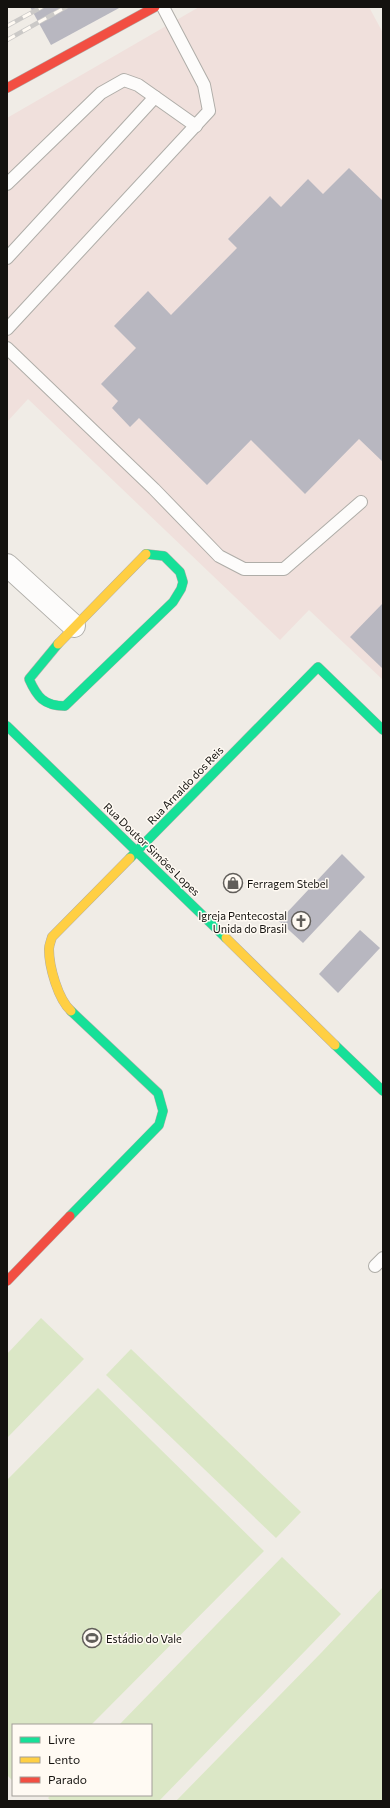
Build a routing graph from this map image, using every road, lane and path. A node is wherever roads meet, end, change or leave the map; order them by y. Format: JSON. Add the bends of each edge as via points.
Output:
{"nodes":[{"id":1,"x":155,"y":7,"type":"edge"},
{"id":2,"x":163,"y":7,"type":"edge"},
{"id":3,"x":7,"y":88,"type":"edge"},
{"id":4,"x":155,"y":97,"type":"junction"},
{"id":5,"x":196,"y":126,"type":"junction"},
{"id":6,"x":7,"y":184,"type":"edge"},
{"id":7,"x":7,"y":258,"type":"edge"},
{"id":8,"x":7,"y":329,"type":"edge"},
{"id":9,"x":7,"y":348,"type":"edge"},
{"id":10,"x":361,"y":502,"type":"dead end"},
{"id":11,"x":7,"y":565,"type":"edge"},
{"id":12,"x":74,"y":626,"type":"junction"},
{"id":13,"x":7,"y":726,"type":"edge"},
{"id":14,"x":383,"y":730,"type":"edge"},
{"id":15,"x":138,"y":851,"type":"junction"},
{"id":16,"x":383,"y":1091,"type":"edge"},
{"id":17,"x":7,"y":1281,"type":"edge"}],
"edges":[{"from":1,"to":3,"type":"street"},
{"from":2,"to":5,"type":"lane","via":[[204,85],[209,111]]},
{"from":4,"to":5,"type":"lane"},
{"from":4,"to":6,"type":"lane","via":[[138,85],[124,80],[101,93]]},
{"from":4,"to":7,"type":"lane"},
{"from":5,"to":8,"type":"lane"},
{"from":9,"to":10,"type":"lane","via":[[154,489],[219,556],[244,568],[284,569]]},
{"from":11,"to":12,"type":"street"},
{"from":12,"to":12,"type":"street","via":[[146,554],[164,556],[180,572],[183,582],[173,602],[65,706],[50,704],[34,692],[29,679],[36,667]]},
{"from":13,"to":15,"type":"street","name":"Rua Doutor Simões Lopes"},
{"from":14,"to":15,"type":"street","name":"Rua Arnaldo dos Reis","via":[[318,667]]},
{"from":15,"to":16,"type":"street","name":"Rua Doutor Simões Lopes"},
{"from":15,"to":17,"type":"street","name":"Rua Arnaldo dos Reis","via":[[52,937],[49,949],[54,980],[66,1006],[158,1093],[163,1111],[159,1125]]}]}
